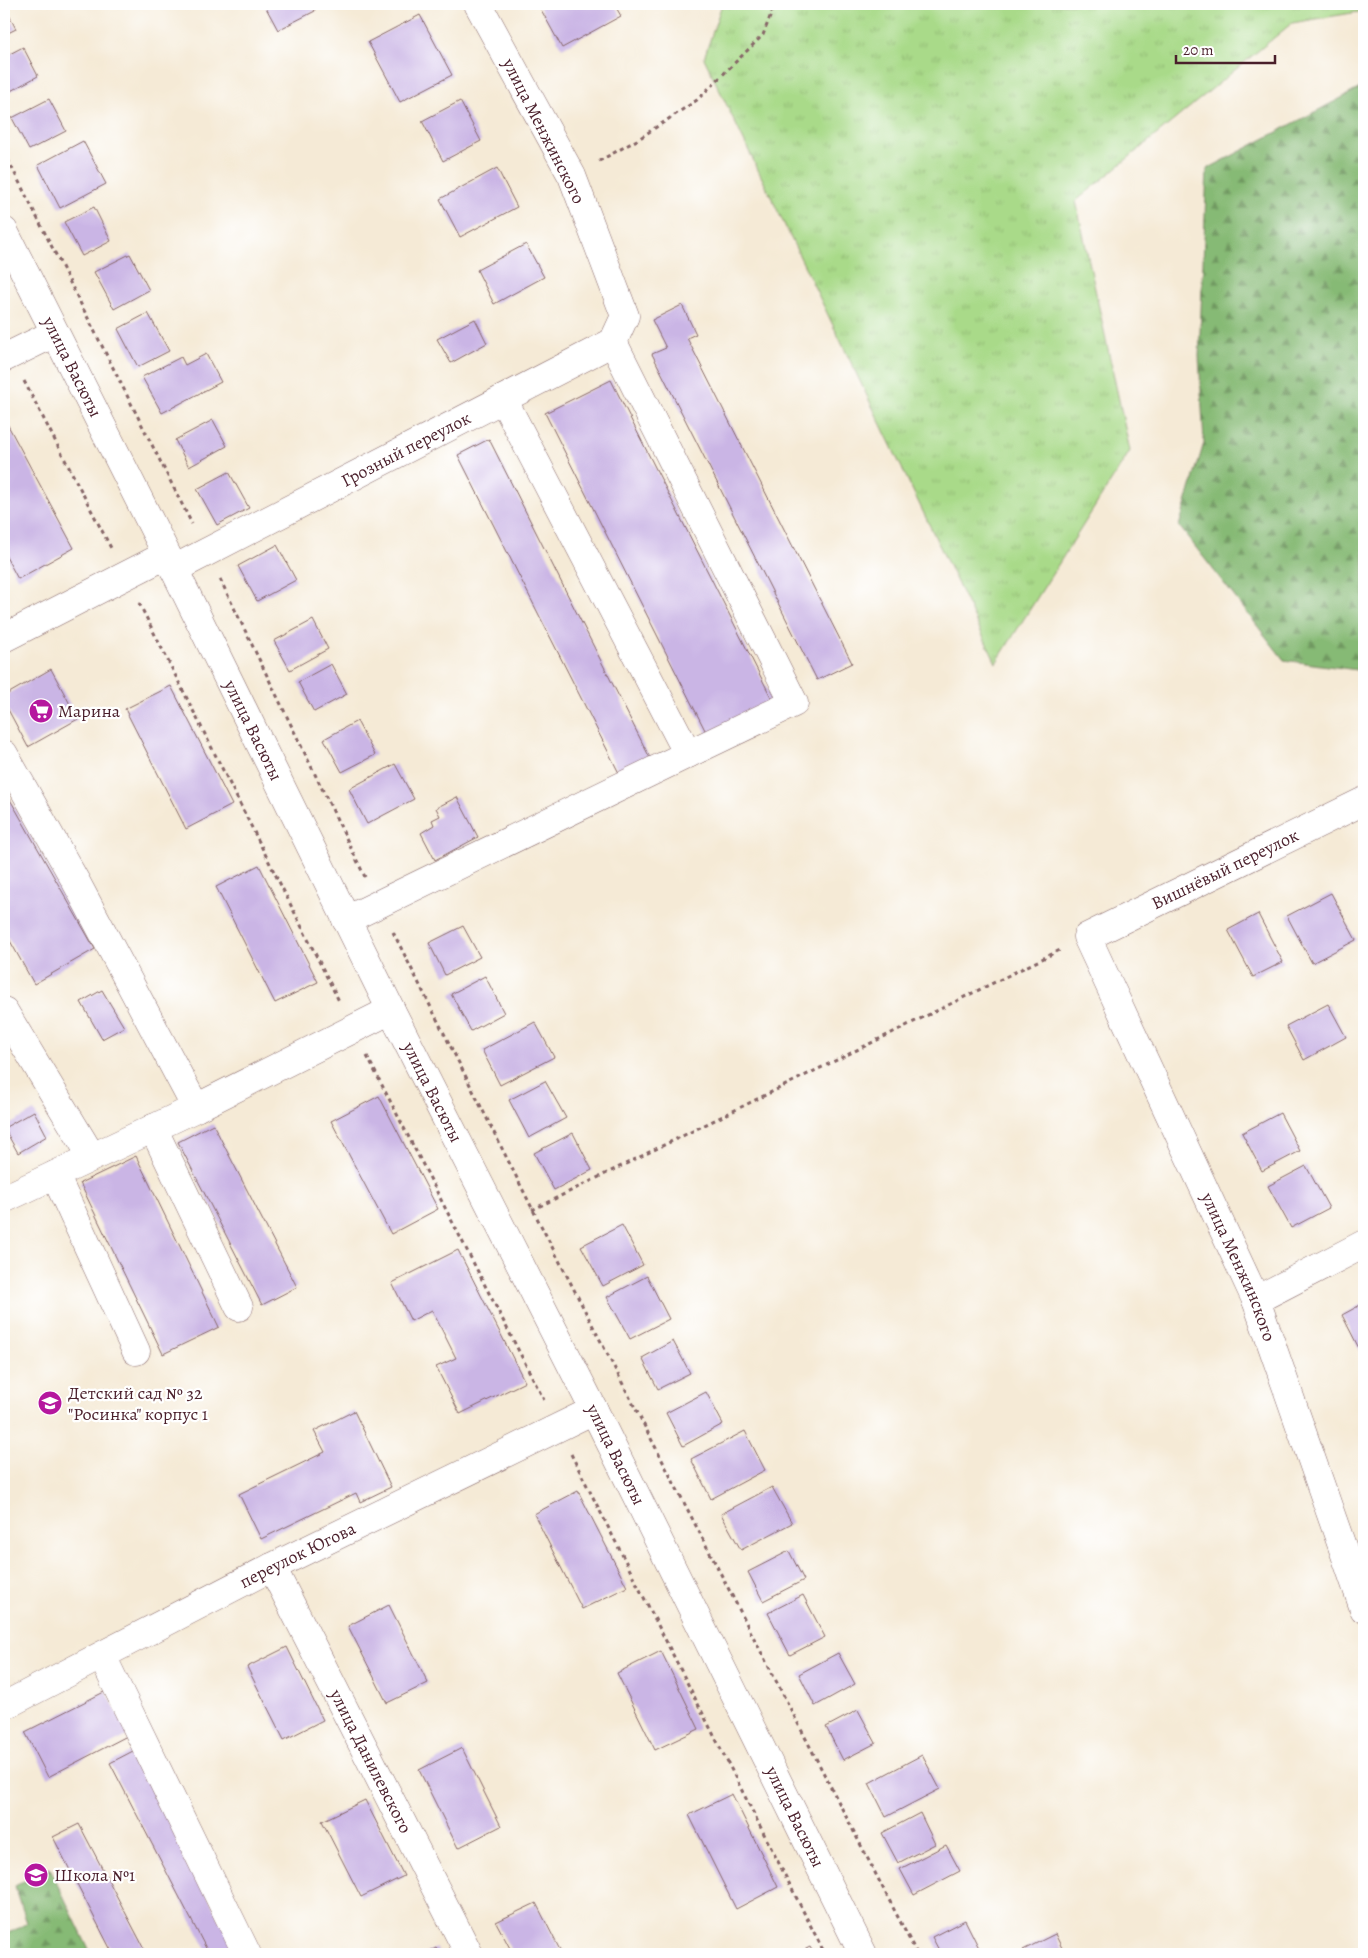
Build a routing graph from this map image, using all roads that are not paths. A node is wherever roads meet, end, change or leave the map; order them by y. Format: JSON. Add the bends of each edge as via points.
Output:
{"nodes":[{"id":1,"x":478,"y":4,"type":"edge"},
{"id":2,"x":4,"y":231,"type":"edge"},
{"id":3,"x":55,"y":333,"type":"junction"},
{"id":4,"x":613,"y":342,"type":"junction"},
{"id":5,"x":7,"y":357,"type":"edge"},
{"id":6,"x":503,"y":399,"type":"junction"},
{"id":7,"x":170,"y":562,"type":"junction"},
{"id":8,"x":7,"y":630,"type":"edge"},
{"id":9,"x":4,"y":754,"type":"edge"},
{"id":10,"x":688,"y":754,"type":"junction"},
{"id":11,"x":1364,"y":801,"type":"edge"},
{"id":12,"x":346,"y":920,"type":"junction"},
{"id":13,"x":1087,"y":937,"type":"joint"},
{"id":14,"x":391,"y":1010,"type":"junction"},
{"id":15,"x":4,"y":1011,"type":"edge"},
{"id":16,"x":196,"y":1108,"type":"junction"},
{"id":17,"x":153,"y":1128,"type":"junction"},
{"id":18,"x":92,"y":1157,"type":"junction"},
{"id":19,"x":55,"y":1175,"type":"junction"},
{"id":20,"x":4,"y":1199,"type":"edge"},
{"id":21,"x":1364,"y":1244,"type":"edge"},
{"id":22,"x":1256,"y":1300,"type":"junction"},
{"id":23,"x":240,"y":1307,"type":"dead end"},
{"id":24,"x":136,"y":1351,"type":"dead end"},
{"id":25,"x":594,"y":1410,"type":"junction"},
{"id":26,"x":272,"y":1567,"type":"junction"},
{"id":27,"x":1364,"y":1609,"type":"edge"},
{"id":28,"x":102,"y":1656,"type":"junction"},
{"id":29,"x":4,"y":1706,"type":"edge"},
{"id":30,"x":247,"y":1954,"type":"edge"},
{"id":31,"x":469,"y":1954,"type":"edge"},
{"id":32,"x":863,"y":1954,"type":"edge"}],
"edges":[{"from":1,"to":4,"type":"street","name":"улица Менжинского","via":[[572,176],[625,316]]},
{"from":2,"to":3,"type":"street","name":"улица Васюты"},
{"from":3,"to":5,"type":"street"},
{"from":3,"to":7,"type":"street","name":"улица Васюты"},
{"from":4,"to":6,"type":"street","name":"Грозный переулок"},
{"from":4,"to":10,"type":"street","via":[[794,704]]},
{"from":6,"to":7,"type":"street","name":"Грозный переулок","via":[[207,552]]},
{"from":6,"to":10,"type":"street"},
{"from":7,"to":8,"type":"street","name":"Грозный переулок","via":[[125,576]]},
{"from":7,"to":12,"type":"street","name":"улица Васюты"},
{"from":9,"to":16,"type":"street"},
{"from":10,"to":12,"type":"street"},
{"from":11,"to":13,"type":"street","name":"Вишнёвый переулок"},
{"from":12,"to":14,"type":"street","name":"улица Васюты"},
{"from":13,"to":22,"type":"street","name":"улица Менжинского"},
{"from":14,"to":16,"type":"street"},
{"from":14,"to":25,"type":"street","name":"улица Васюты"},
{"from":15,"to":18,"type":"street"},
{"from":16,"to":17,"type":"street"},
{"from":17,"to":18,"type":"street"},
{"from":17,"to":23,"type":"street"},
{"from":18,"to":19,"type":"street"},
{"from":19,"to":20,"type":"street"},
{"from":19,"to":24,"type":"street"},
{"from":21,"to":22,"type":"street"},
{"from":22,"to":27,"type":"street","name":"улица Менжинского"},
{"from":25,"to":26,"type":"street","name":"переулок Югова"},
{"from":25,"to":32,"type":"street","name":"улица Васюты"},
{"from":26,"to":28,"type":"street","name":"переулок Югова"},
{"from":26,"to":31,"type":"street","name":"улица Данилевского"},
{"from":28,"to":29,"type":"street","name":"переулок Югова"},
{"from":28,"to":30,"type":"street"}]}
